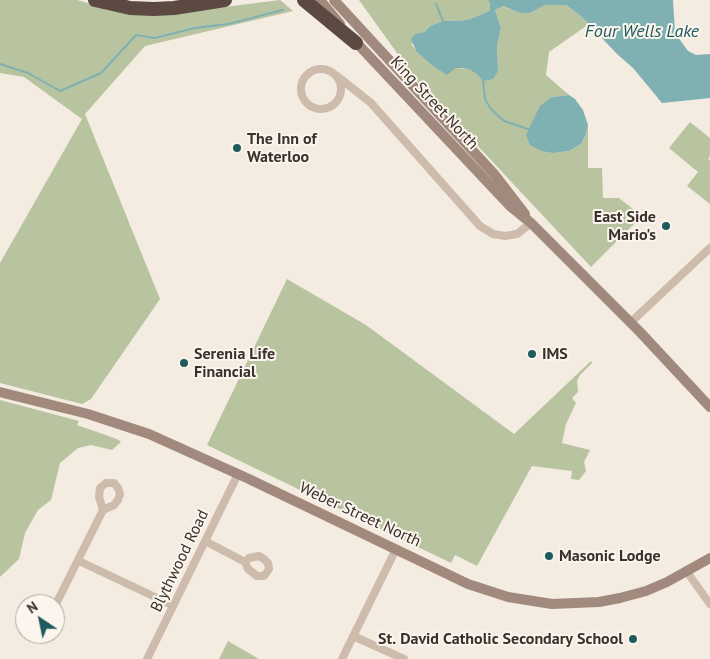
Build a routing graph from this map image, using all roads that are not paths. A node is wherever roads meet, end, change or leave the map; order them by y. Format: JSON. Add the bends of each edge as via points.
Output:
{"nodes":[{"id":1,"x":94,"y":0,"type":"edge"},
{"id":2,"x":225,"y":0,"type":"edge"},
{"id":3,"x":304,"y":0,"type":"edge"},
{"id":4,"x":320,"y":0,"type":"edge"},
{"id":5,"x":334,"y":0,"type":"edge"},
{"id":6,"x":213,"y":1,"type":"edge"},
{"id":7,"x":356,"y":43,"type":"junction"},
{"id":8,"x":337,"y":76,"type":"junction"},
{"id":9,"x":531,"y":223,"type":"junction"},
{"id":10,"x":710,"y":248,"type":"edge"},
{"id":11,"x":630,"y":323,"type":"junction"},
{"id":12,"x":0,"y":392,"type":"edge"},
{"id":13,"x":710,"y":407,"type":"edge"},
{"id":14,"x":238,"y":474,"type":"junction"},
{"id":15,"x":103,"y":510,"type":"dead end"},
{"id":16,"x":205,"y":541,"type":"junction"},
{"id":17,"x":396,"y":549,"type":"junction"},
{"id":18,"x":710,"y":558,"type":"edge"},
{"id":19,"x":79,"y":561,"type":"junction"},
{"id":20,"x":245,"y":562,"type":"dead end"},
{"id":21,"x":687,"y":572,"type":"junction"},
{"id":22,"x":61,"y":594,"type":"edge"},
{"id":23,"x":710,"y":604,"type":"edge"},
{"id":24,"x":172,"y":605,"type":"junction"},
{"id":25,"x":353,"y":636,"type":"junction"},
{"id":26,"x":146,"y":659,"type":"edge"},
{"id":27,"x":342,"y":659,"type":"edge"},
{"id":28,"x":404,"y":659,"type":"edge"}],
"edges":[{"from":1,"to":6,"type":"highway","via":[[130,8],[174,8]]},
{"from":2,"to":6,"type":"highway"},
{"from":3,"to":7,"type":"highway"},
{"from":4,"to":7,"type":"main road","name":"King Street North"},
{"from":5,"to":9,"type":"main road","name":"King Street North","via":[[495,175]]},
{"from":7,"to":9,"type":"main road","name":"King Street North","via":[[510,206]]},
{"from":8,"to":8,"type":"street","via":[[322,68],[307,73],[300,91],[306,103],[318,109],[332,106],[341,89]]},
{"from":8,"to":9,"type":"street","via":[[371,103],[480,226],[493,234],[505,236],[517,234]]},
{"from":9,"to":11,"type":"main road","name":"King Street North"},
{"from":10,"to":11,"type":"street"},
{"from":11,"to":13,"type":"main road","name":"King Street North"},
{"from":12,"to":14,"type":"main road","name":"Weber Street North","via":[[122,425]]},
{"from":14,"to":16,"type":"street","name":"Blythwood Road"},
{"from":14,"to":17,"type":"main road","name":"Weber Street North"},
{"from":15,"to":19,"type":"street"},
{"from":16,"to":20,"type":"street"},
{"from":16,"to":24,"type":"street","name":"Blythwood Road"},
{"from":17,"to":21,"type":"main road","name":"Weber Street North","via":[[468,584],[508,597],[552,604],[620,598],[646,591]]},
{"from":17,"to":25,"type":"street"},
{"from":18,"to":21,"type":"main road","name":"Weber Street North"},
{"from":19,"to":22,"type":"street"},
{"from":19,"to":24,"type":"street"},
{"from":21,"to":23,"type":"street"},
{"from":24,"to":26,"type":"street","name":"Blythwood Road"},
{"from":25,"to":27,"type":"street"},
{"from":25,"to":28,"type":"street"}]}
